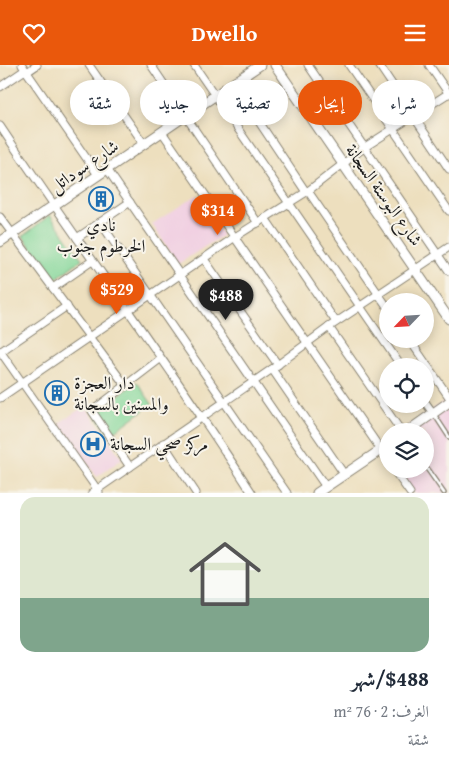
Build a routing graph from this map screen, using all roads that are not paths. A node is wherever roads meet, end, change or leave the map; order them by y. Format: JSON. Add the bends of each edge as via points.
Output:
{"nodes":[{"id":1,"x":37,"y":65,"type":"edge"},
{"id":2,"x":89,"y":65,"type":"edge"},
{"id":3,"x":152,"y":65,"type":"edge"},
{"id":4,"x":194,"y":65,"type":"edge"},
{"id":5,"x":258,"y":65,"type":"edge"},
{"id":6,"x":275,"y":65,"type":"edge"},
{"id":7,"x":308,"y":65,"type":"edge"},
{"id":8,"x":349,"y":65,"type":"edge"},
{"id":9,"x":378,"y":65,"type":"edge"},
{"id":10,"x":429,"y":65,"type":"edge"},
{"id":11,"x":25,"y":69,"type":"edge"},
{"id":12,"x":162,"y":80,"type":"edge"},
{"id":13,"x":237,"y":80,"type":"edge"},
{"id":14,"x":388,"y":80,"type":"edge"},
{"id":15,"x":0,"y":87,"type":"edge"},
{"id":16,"x":449,"y":94,"type":"edge"},
{"id":17,"x":215,"y":95,"type":"junction"},
{"id":18,"x":207,"y":101,"type":"edge"},
{"id":19,"x":435,"y":102,"type":"edge"},
{"id":20,"x":0,"y":125,"type":"edge"},
{"id":21,"x":172,"y":125,"type":"edge"},
{"id":22,"x":192,"y":125,"type":"edge"},
{"id":23,"x":262,"y":125,"type":"edge"},
{"id":24,"x":400,"y":125,"type":"edge"},
{"id":25,"x":420,"y":125,"type":"edge"},
{"id":26,"x":393,"y":130,"type":"junction"},
{"id":27,"x":162,"y":132,"type":"junction"},
{"id":28,"x":144,"y":144,"type":"junction"},
{"id":29,"x":365,"y":147,"type":"junction"},
{"id":30,"x":342,"y":164,"type":"junction"},
{"id":31,"x":107,"y":169,"type":"junction"},
{"id":32,"x":449,"y":169,"type":"edge"},
{"id":33,"x":98,"y":175,"type":"junction"},
{"id":34,"x":307,"y":192,"type":"junction"},
{"id":35,"x":130,"y":202,"type":"junction"},
{"id":36,"x":288,"y":203,"type":"junction"},
{"id":37,"x":53,"y":206,"type":"junction"},
{"id":38,"x":449,"y":211,"type":"edge"},
{"id":39,"x":0,"y":217,"type":"edge"},
{"id":40,"x":265,"y":218,"type":"junction"},
{"id":41,"x":100,"y":222,"type":"junction"},
{"id":42,"x":258,"y":223,"type":"junction"},
{"id":43,"x":12,"y":234,"type":"junction"},
{"id":44,"x":235,"y":237,"type":"junction"},
{"id":45,"x":77,"y":238,"type":"junction"},
{"id":46,"x":0,"y":242,"type":"edge"},
{"id":47,"x":449,"y":247,"type":"edge"},
{"id":48,"x":438,"y":255,"type":"junction"},
{"id":49,"x":204,"y":259,"type":"junction"},
{"id":50,"x":92,"y":261,"type":"junction"},
{"id":51,"x":416,"y":270,"type":"junction"},
{"id":52,"x":449,"y":271,"type":"edge"},
{"id":53,"x":181,"y":275,"type":"junction"},
{"id":54,"x":54,"y":288,"type":"junction"},
{"id":55,"x":382,"y":293,"type":"edge"},
{"id":56,"x":152,"y":295,"type":"junction"},
{"id":57,"x":379,"y":295,"type":"joint"},
{"id":58,"x":68,"y":306,"type":"junction"},
{"id":59,"x":360,"y":307,"type":"junction"},
{"id":60,"x":128,"y":312,"type":"junction"},
{"id":61,"x":449,"y":319,"type":"edge"},
{"id":62,"x":336,"y":322,"type":"junction"},
{"id":63,"x":329,"y":327,"type":"junction"},
{"id":64,"x":90,"y":337,"type":"junction"},
{"id":65,"x":308,"y":343,"type":"junction"},
{"id":66,"x":415,"y":348,"type":"edge"},
{"id":67,"x":0,"y":352,"type":"edge"},
{"id":68,"x":395,"y":358,"type":"edge"},
{"id":69,"x":160,"y":359,"type":"junction"},
{"id":70,"x":275,"y":367,"type":"junction"},
{"id":71,"x":254,"y":381,"type":"junction"},
{"id":72,"x":22,"y":383,"type":"junction"},
{"id":73,"x":125,"y":385,"type":"junction"},
{"id":74,"x":449,"y":397,"type":"edge"},
{"id":75,"x":0,"y":398,"type":"edge"},
{"id":76,"x":224,"y":401,"type":"junction"},
{"id":77,"x":449,"y":402,"type":"edge"},
{"id":78,"x":434,"y":412,"type":"edge"},
{"id":79,"x":433,"y":413,"type":"joint"},
{"id":80,"x":201,"y":417,"type":"junction"},
{"id":81,"x":395,"y":423,"type":"edge"},
{"id":82,"x":419,"y":423,"type":"edge"},
{"id":83,"x":449,"y":437,"type":"edge"},
{"id":84,"x":379,"y":440,"type":"edge"},
{"id":85,"x":164,"y":443,"type":"junction"},
{"id":86,"x":379,"y":450,"type":"edge"},
{"id":87,"x":130,"y":467,"type":"junction"},
{"id":88,"x":344,"y":474,"type":"junction"},
{"id":89,"x":400,"y":478,"type":"edge"},
{"id":90,"x":433,"y":478,"type":"edge"},
{"id":91,"x":326,"y":487,"type":"junction"},
{"id":92,"x":96,"y":492,"type":"edge"},
{"id":93,"x":249,"y":492,"type":"edge"},
{"id":94,"x":196,"y":493,"type":"edge"},
{"id":95,"x":287,"y":493,"type":"edge"},
{"id":96,"x":317,"y":493,"type":"edge"},
{"id":97,"x":410,"y":493,"type":"edge"},
{"id":98,"x":444,"y":493,"type":"edge"}],
"edges":[{"from":1,"to":11,"type":"street"},
{"from":2,"to":28,"type":"street"},
{"from":3,"to":12,"type":"street"},
{"from":4,"to":17,"type":"street"},
{"from":5,"to":13,"type":"street","name":"شارع سوداتل"},
{"from":6,"to":30,"type":"street","name":"شارع البوستة السجانة"},
{"from":7,"to":29,"type":"street"},
{"from":8,"to":26,"type":"street"},
{"from":9,"to":14,"type":"street"},
{"from":10,"to":16,"type":"street"},
{"from":11,"to":15,"type":"street"},
{"from":11,"to":33,"type":"street"},
{"from":16,"to":19,"type":"street"},
{"from":17,"to":18,"type":"street","name":"شارع سوداتل"},
{"from":17,"to":36,"type":"street"},
{"from":20,"to":37,"type":"street"},
{"from":21,"to":27,"type":"street","name":"شارع سوداتل"},
{"from":22,"to":42,"type":"street"},
{"from":23,"to":34,"type":"street"},
{"from":24,"to":26,"type":"street"},
{"from":25,"to":32,"type":"street"},
{"from":26,"to":29,"type":"street"},
{"from":26,"to":38,"type":"street"},
{"from":27,"to":28,"type":"street","name":"شارع سوداتل"},
{"from":27,"to":44,"type":"street"},
{"from":28,"to":31,"type":"street","name":"شارع سوداتل"},
{"from":29,"to":30,"type":"street"},
{"from":29,"to":48,"type":"street"},
{"from":30,"to":34,"type":"street"},
{"from":30,"to":51,"type":"street","name":"شارع البوستة السجانة"},
{"from":31,"to":33,"type":"street","name":"شارع سوداتل"},
{"from":31,"to":35,"type":"street"},
{"from":33,"to":37,"type":"street","name":"شارع سوداتل"},
{"from":34,"to":36,"type":"street"},
{"from":34,"to":57,"type":"street"},
{"from":35,"to":41,"type":"street"},
{"from":35,"to":53,"type":"street"},
{"from":36,"to":40,"type":"street"},
{"from":36,"to":59,"type":"street"},
{"from":37,"to":43,"type":"street","name":"شارع سوداتل"},
{"from":37,"to":45,"type":"street"},
{"from":39,"to":43,"type":"street"},
{"from":40,"to":42,"type":"street"},
{"from":40,"to":62,"type":"street"},
{"from":41,"to":45,"type":"street"},
{"from":41,"to":56,"type":"street"},
{"from":42,"to":44,"type":"street"},
{"from":43,"to":46,"type":"street","name":"شارع سوداتل"},
{"from":43,"to":54,"type":"street"},
{"from":44,"to":49,"type":"street"},
{"from":44,"to":65,"type":"street"},
{"from":45,"to":50,"type":"street"},
{"from":47,"to":48,"type":"street"},
{"from":48,"to":51,"type":"street"},
{"from":48,"to":52,"type":"street"},
{"from":49,"to":53,"type":"street"},
{"from":49,"to":70,"type":"street"},
{"from":50,"to":54,"type":"street"},
{"from":50,"to":60,"type":"street"},
{"from":51,"to":55,"type":"street"},
{"from":51,"to":61,"type":"street","name":"شارع البوستة السجانة"},
{"from":53,"to":56,"type":"street"},
{"from":53,"to":71,"type":"street"},
{"from":54,"to":58,"type":"street"},
{"from":56,"to":60,"type":"street"},
{"from":56,"to":76,"type":"street"},
{"from":57,"to":59,"type":"street"},
{"from":58,"to":64,"type":"street"},
{"from":58,"to":67,"type":"street"},
{"from":59,"to":62,"type":"street"},
{"from":59,"to":68,"type":"street"},
{"from":60,"to":64,"type":"street"},
{"from":60,"to":69,"type":"street"},
{"from":62,"to":63,"type":"street"},
{"from":63,"to":65,"type":"street"},
{"from":63,"to":81,"type":"street"},
{"from":64,"to":72,"type":"street"},
{"from":64,"to":73,"type":"street"},
{"from":65,"to":70,"type":"street"},
{"from":65,"to":84,"type":"street"},
{"from":66,"to":74,"type":"street"},
{"from":67,"to":72,"type":"street"},
{"from":69,"to":73,"type":"street"},
{"from":69,"to":80,"type":"street"},
{"from":70,"to":71,"type":"street"},
{"from":70,"to":88,"type":"street"},
{"from":71,"to":76,"type":"street"},
{"from":71,"to":91,"type":"street"},
{"from":72,"to":75,"type":"street"},
{"from":72,"to":92,"type":"street"},
{"from":73,"to":87,"type":"street","via":[[92,411]]},
{"from":76,"to":80,"type":"street"},
{"from":76,"to":95,"type":"street"},
{"from":77,"to":78,"type":"street"},
{"from":79,"to":82,"type":"street"},
{"from":79,"to":83,"type":"lane"},
{"from":80,"to":85,"type":"street"},
{"from":80,"to":93,"type":"street"},
{"from":85,"to":87,"type":"street"},
{"from":85,"to":94,"type":"street"},
{"from":86,"to":88,"type":"street"},
{"from":87,"to":92,"type":"street"},
{"from":88,"to":91,"type":"street"},
{"from":89,"to":97,"type":"street"},
{"from":90,"to":98,"type":"lane"},
{"from":91,"to":96,"type":"street"}]}
